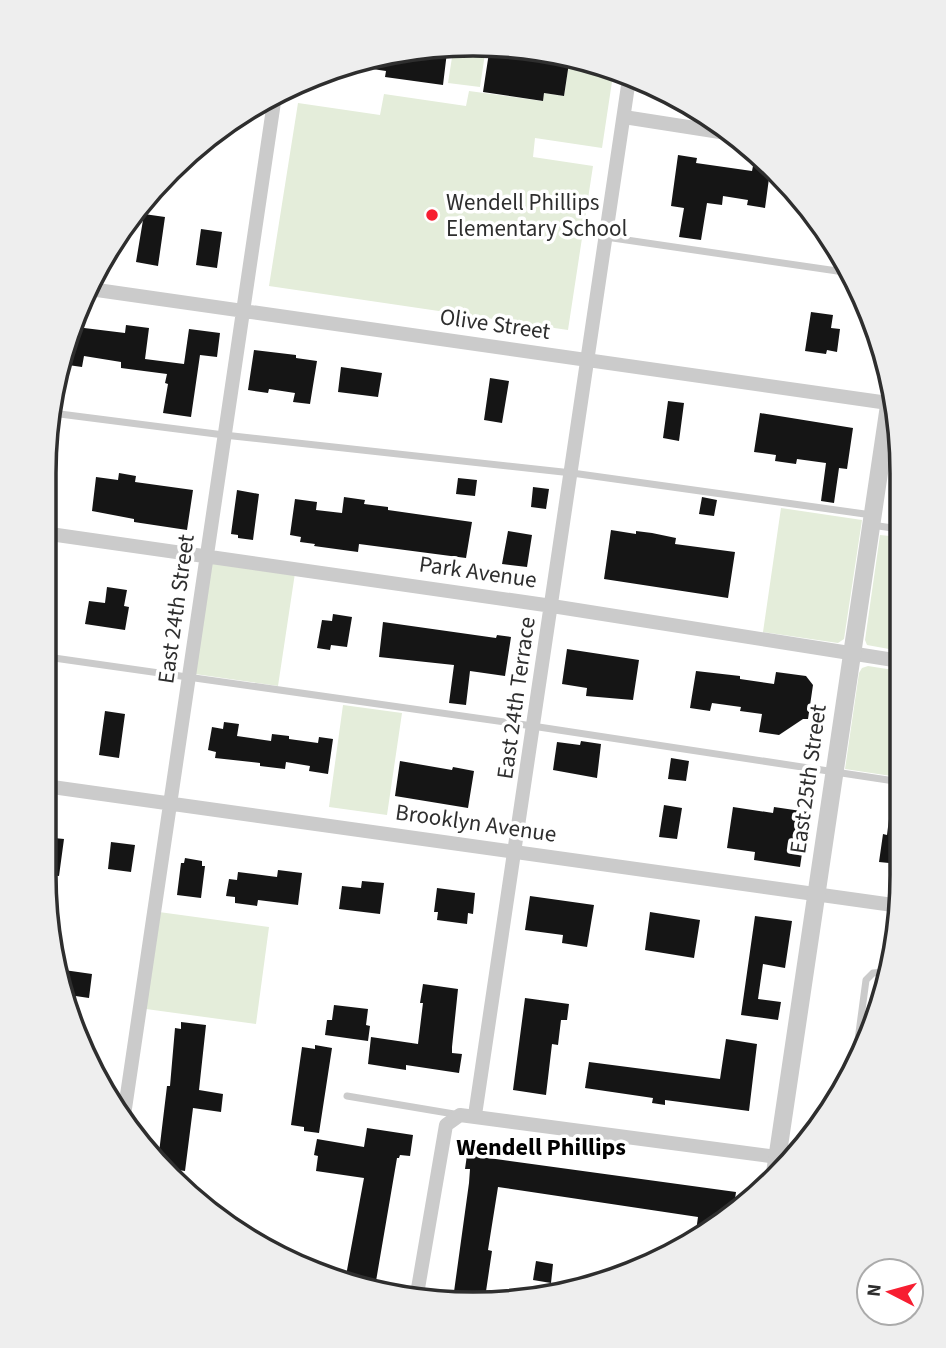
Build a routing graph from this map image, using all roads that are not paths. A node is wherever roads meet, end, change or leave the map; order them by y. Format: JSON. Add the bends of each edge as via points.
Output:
{"nodes":[{"id":1,"x":628,"y":86,"type":"edge"},
{"id":2,"x":273,"y":108,"type":"edge"},
{"id":3,"x":624,"y":117,"type":"junction"},
{"id":4,"x":711,"y":131,"type":"edge"},
{"id":5,"x":606,"y":237,"type":"junction"},
{"id":6,"x":837,"y":271,"type":"edge"},
{"id":7,"x":98,"y":290,"type":"edge"},
{"id":8,"x":243,"y":312,"type":"junction"},
{"id":9,"x":588,"y":360,"type":"junction"},
{"id":10,"x":883,"y":399,"type":"edge"},
{"id":11,"x":61,"y":414,"type":"edge"},
{"id":12,"x":887,"y":429,"type":"edge"},
{"id":13,"x":224,"y":435,"type":"junction"},
{"id":14,"x":572,"y":473,"type":"junction"},
{"id":15,"x":872,"y":520,"type":"junction"},
{"id":16,"x":890,"y":526,"type":"edge"},
{"id":17,"x":56,"y":535,"type":"edge"},
{"id":18,"x":206,"y":555,"type":"junction"},
{"id":19,"x":552,"y":606,"type":"junction"},
{"id":20,"x":851,"y":654,"type":"junction"},
{"id":21,"x":56,"y":658,"type":"edge"},
{"id":22,"x":890,"y":660,"type":"edge"},
{"id":23,"x":189,"y":677,"type":"junction"},
{"id":24,"x":534,"y":726,"type":"junction"},
{"id":25,"x":834,"y":773,"type":"junction"},
{"id":26,"x":890,"y":781,"type":"edge"},
{"id":27,"x":56,"y":787,"type":"edge"},
{"id":28,"x":171,"y":803,"type":"junction"},
{"id":29,"x":516,"y":852,"type":"junction"},
{"id":30,"x":816,"y":895,"type":"junction"},
{"id":31,"x":889,"y":905,"type":"edge"},
{"id":32,"x":878,"y":972,"type":"edge"},
{"id":33,"x":859,"y":1033,"type":"edge"},
{"id":34,"x":347,"y":1096,"type":"dead end"},
{"id":35,"x":125,"y":1106,"type":"edge"},
{"id":36,"x":468,"y":1115,"type":"junction"},
{"id":37,"x":777,"y":1161,"type":"edge"},
{"id":38,"x":773,"y":1165,"type":"edge"},
{"id":39,"x":418,"y":1288,"type":"edge"}],
"edges":[{"from":1,"to":3,"type":"street","name":"East 24th Terrace"},
{"from":2,"to":8,"type":"street","name":"East 24th Street"},
{"from":3,"to":4,"type":"street"},
{"from":3,"to":5,"type":"street","name":"East 24th Terrace"},
{"from":5,"to":6,"type":"lane"},
{"from":5,"to":9,"type":"street","name":"East 24th Terrace"},
{"from":7,"to":8,"type":"street","name":"Olive Street"},
{"from":8,"to":9,"type":"street","name":"Olive Street"},
{"from":8,"to":13,"type":"street","name":"East 24th Street"},
{"from":9,"to":10,"type":"street","name":"Olive Street"},
{"from":9,"to":14,"type":"street","name":"East 24th Terrace"},
{"from":11,"to":13,"type":"lane"},
{"from":12,"to":15,"type":"street","name":"East 25th Street"},
{"from":13,"to":14,"type":"lane"},
{"from":13,"to":18,"type":"street","name":"East 24th Street"},
{"from":14,"to":15,"type":"lane"},
{"from":14,"to":19,"type":"street","name":"East 24th Terrace"},
{"from":15,"to":16,"type":"lane"},
{"from":15,"to":20,"type":"street","name":"East 25th Street"},
{"from":17,"to":18,"type":"street","name":"Park Avenue"},
{"from":18,"to":19,"type":"street","name":"Park Avenue"},
{"from":18,"to":23,"type":"street","name":"East 24th Street"},
{"from":19,"to":20,"type":"street","name":"Park Avenue"},
{"from":19,"to":24,"type":"street","name":"East 24th Terrace"},
{"from":20,"to":22,"type":"street","name":"Park Avenue"},
{"from":20,"to":25,"type":"street","name":"East 25th Street"},
{"from":21,"to":23,"type":"lane"},
{"from":23,"to":24,"type":"lane"},
{"from":23,"to":28,"type":"street","name":"East 24th Street"},
{"from":24,"to":25,"type":"lane"},
{"from":24,"to":29,"type":"street","name":"East 24th Terrace"},
{"from":25,"to":26,"type":"lane"},
{"from":25,"to":30,"type":"street","name":"East 25th Street"},
{"from":27,"to":28,"type":"street","name":"Brooklyn Avenue"},
{"from":28,"to":29,"type":"street","name":"Brooklyn Avenue"},
{"from":28,"to":35,"type":"street","name":"East 24th Street"},
{"from":29,"to":30,"type":"street","name":"Brooklyn Avenue"},
{"from":29,"to":36,"type":"street","name":"East 24th Terrace"},
{"from":30,"to":31,"type":"street","name":"Brooklyn Avenue"},
{"from":30,"to":37,"type":"street","name":"East 25th Street"},
{"from":32,"to":33,"type":"lane","via":[[866,980]]},
{"from":34,"to":36,"type":"lane"},
{"from":36,"to":38,"type":"street"},
{"from":36,"to":39,"type":"street","name":"East 24th Terrace","via":[[446,1125]]}]}
